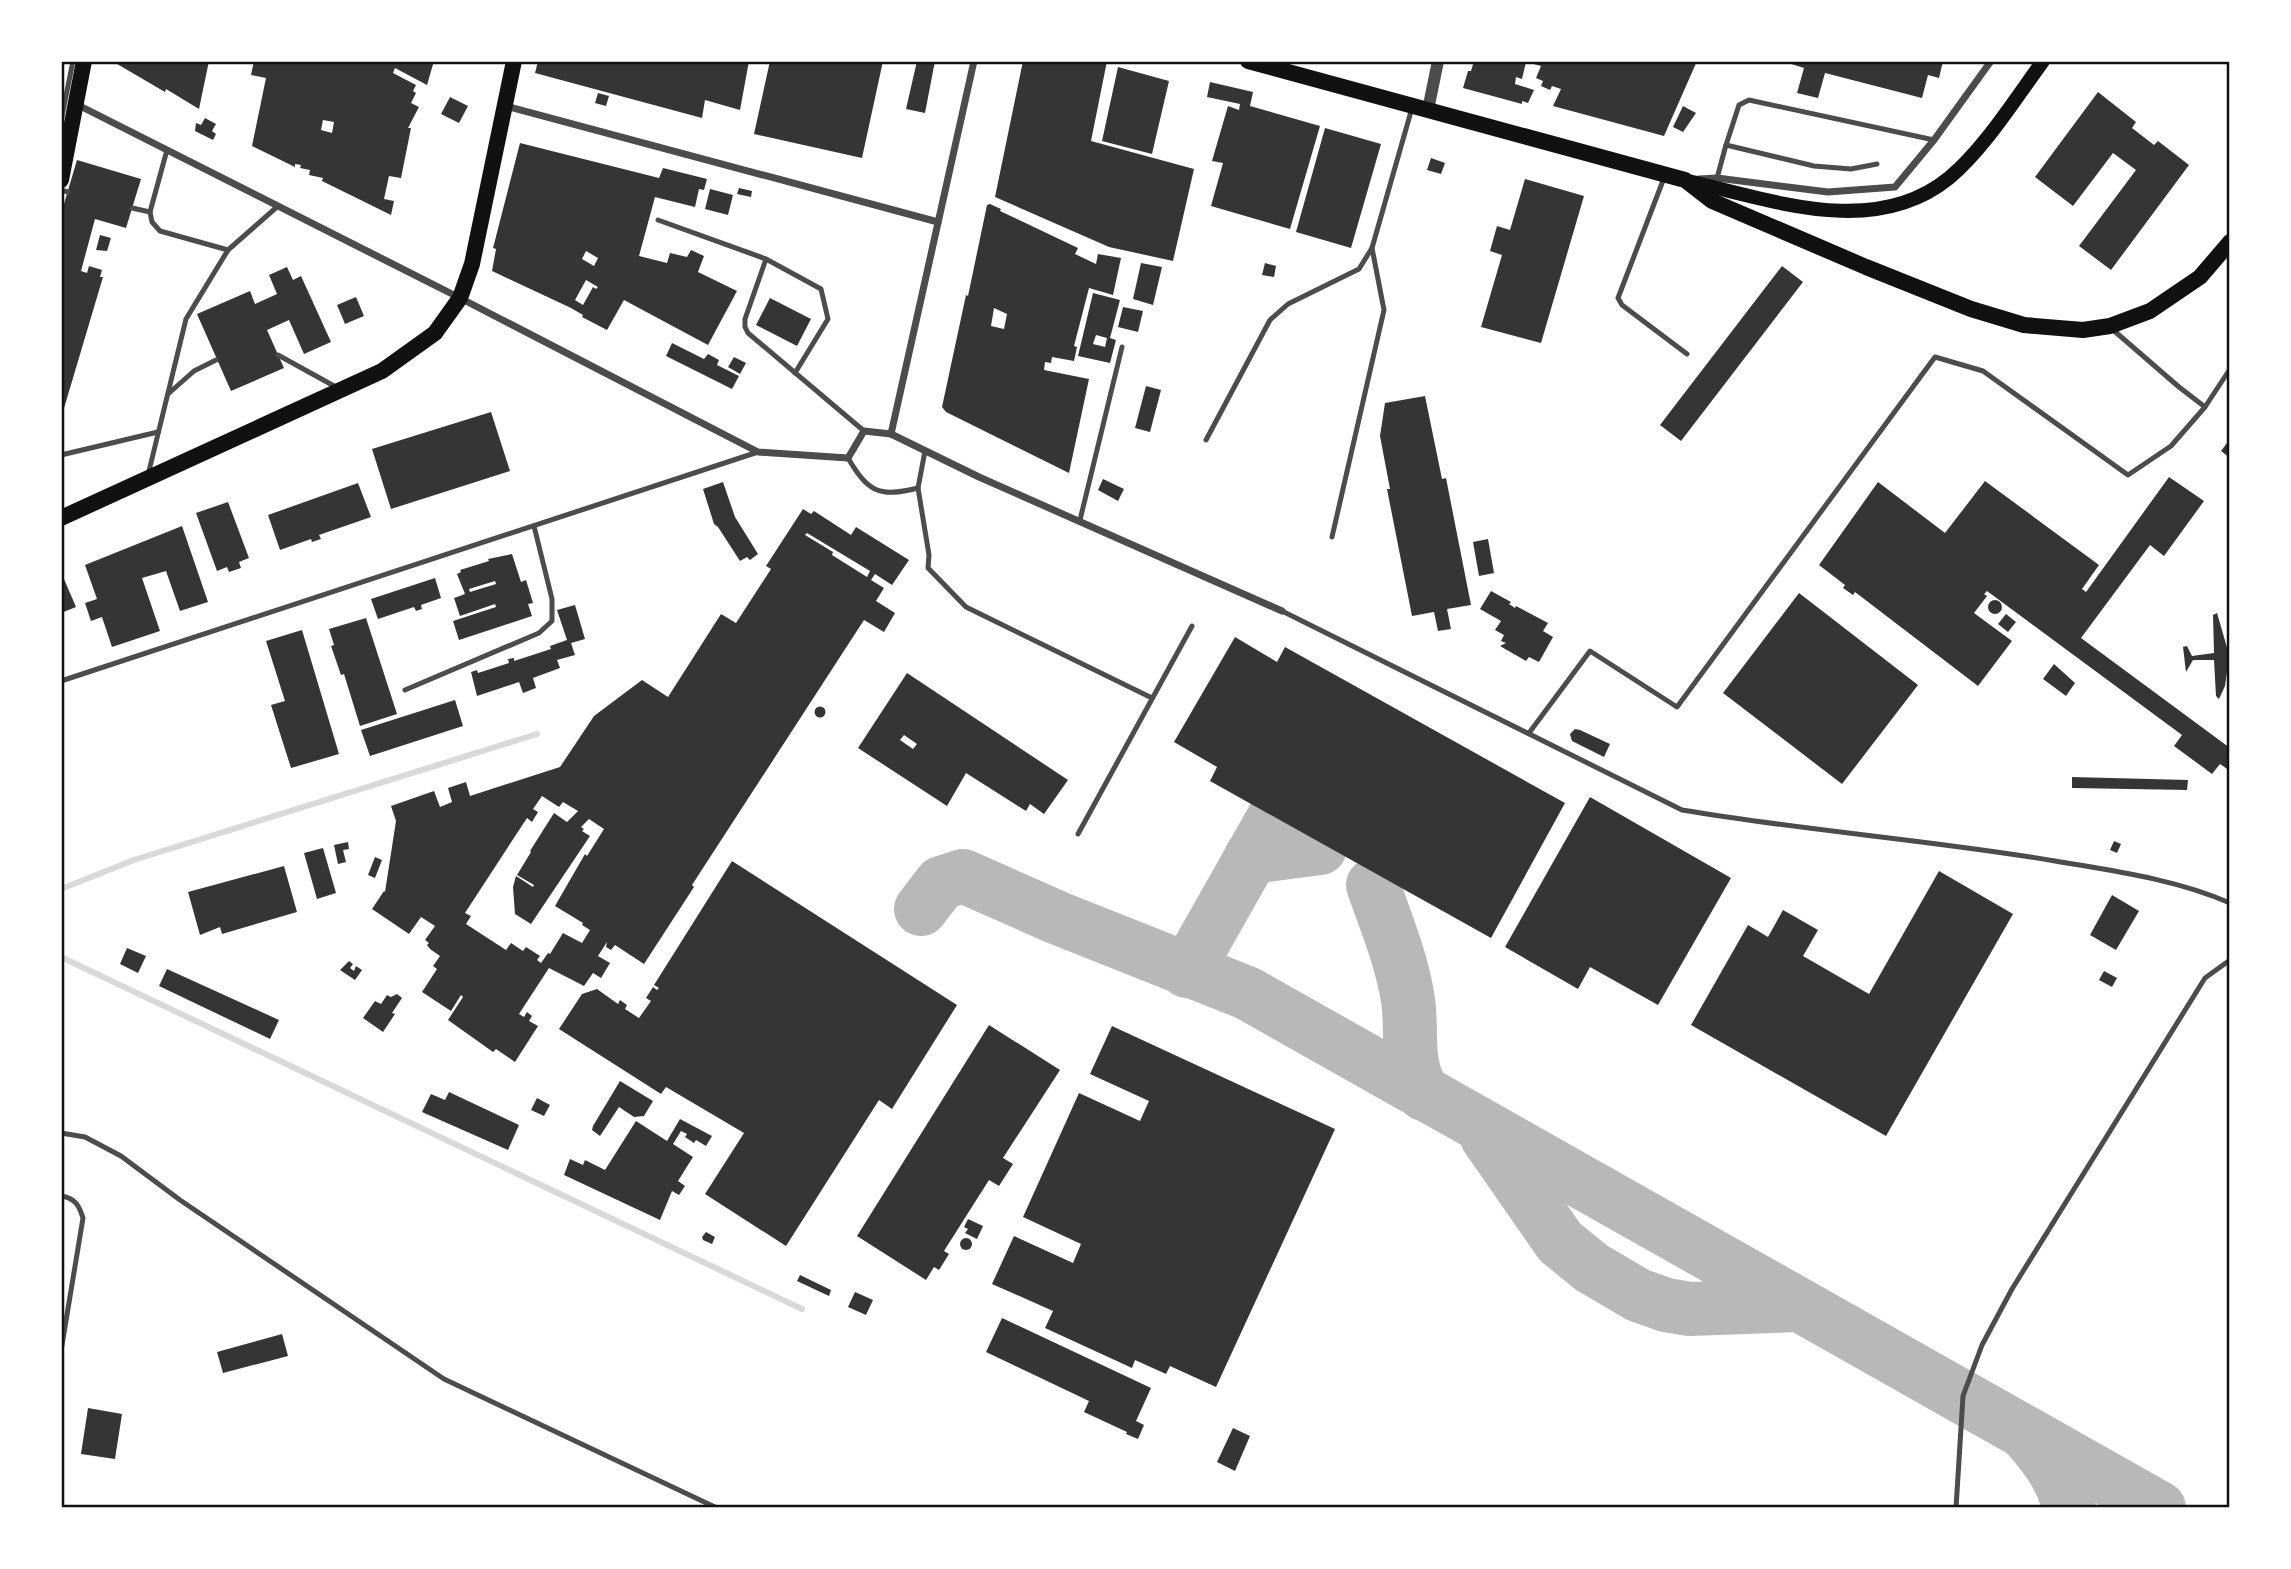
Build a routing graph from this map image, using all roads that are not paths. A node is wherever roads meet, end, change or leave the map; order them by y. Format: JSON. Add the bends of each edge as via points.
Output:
{"nodes":[{"id":1,"x":73,"y":61,"type":"edge"},
{"id":2,"x":85,"y":61,"type":"edge"},
{"id":3,"x":514,"y":61,"type":"edge"},
{"id":4,"x":974,"y":61,"type":"edge"},
{"id":5,"x":1248,"y":61,"type":"edge"},
{"id":6,"x":1438,"y":61,"type":"edge"},
{"id":7,"x":1991,"y":61,"type":"edge"},
{"id":8,"x":2043,"y":61,"type":"edge"},
{"id":9,"x":71,"y":101,"type":"junction"},
{"id":10,"x":505,"y":106,"type":"junction"},
{"id":11,"x":1420,"y":108,"type":"junction"},
{"id":12,"x":61,"y":121,"type":"edge"},
{"id":13,"x":1934,"y":140,"type":"junction"},
{"id":14,"x":1726,"y":145,"type":"junction"},
{"id":15,"x":167,"y":150,"type":"junction"},
{"id":16,"x":1877,"y":164,"type":"dead end"},
{"id":17,"x":1665,"y":175,"type":"junction"},
{"id":18,"x":1717,"y":178,"type":"junction"},
{"id":19,"x":1691,"y":182,"type":"junction"},
{"id":20,"x":63,"y":188,"type":"edge"},
{"id":21,"x":278,"y":206,"type":"junction"},
{"id":22,"x":132,"y":208,"type":"dead end"},
{"id":23,"x":150,"y":212,"type":"junction"},
{"id":24,"x":659,"y":220,"type":"dead end"},
{"id":25,"x":938,"y":222,"type":"junction"},
{"id":26,"x":2230,"y":242,"type":"edge"},
{"id":27,"x":1372,"y":248,"type":"junction"},
{"id":28,"x":228,"y":250,"type":"junction"},
{"id":29,"x":766,"y":259,"type":"junction"},
{"id":30,"x":460,"y":298,"type":"junction"},
{"id":31,"x":2110,"y":326,"type":"junction"},
{"id":32,"x":1122,"y":347,"type":"dead end"},
{"id":33,"x":1687,"y":354,"type":"dead end"},
{"id":34,"x":278,"y":355,"type":"dead end"},
{"id":35,"x":216,"y":360,"type":"dead end"},
{"id":36,"x":2230,"y":369,"type":"edge"},
{"id":37,"x":795,"y":373,"type":"junction"},
{"id":38,"x":342,"y":390,"type":"junction"},
{"id":39,"x":167,"y":396,"type":"junction"},
{"id":40,"x":2205,"y":407,"type":"junction"},
{"id":41,"x":864,"y":431,"type":"junction"},
{"id":42,"x":158,"y":432,"type":"junction"},
{"id":43,"x":891,"y":434,"type":"junction"},
{"id":44,"x":1206,"y":440,"type":"dead end"},
{"id":45,"x":925,"y":450,"type":"junction"},
{"id":46,"x":758,"y":452,"type":"junction"},
{"id":47,"x":61,"y":455,"type":"edge"},
{"id":48,"x":848,"y":458,"type":"junction"},
{"id":49,"x":147,"y":479,"type":"junction"},
{"id":50,"x":918,"y":488,"type":"junction"},
{"id":51,"x":61,"y":518,"type":"edge"},
{"id":52,"x":1080,"y":520,"type":"junction"},
{"id":53,"x":534,"y":526,"type":"junction"},
{"id":54,"x":1332,"y":537,"type":"dead end"},
{"id":55,"x":1282,"y":611,"type":"joint"},
{"id":56,"x":1192,"y":626,"type":"dead end"},
{"id":57,"x":61,"y":681,"type":"edge"},
{"id":58,"x":405,"y":690,"type":"dead end"},
{"id":59,"x":1152,"y":698,"type":"junction"},
{"id":60,"x":1529,"y":733,"type":"junction"},
{"id":61,"x":1079,"y":834,"type":"dead end"},
{"id":62,"x":2230,"y":903,"type":"edge"},
{"id":63,"x":2230,"y":960,"type":"edge"},
{"id":64,"x":61,"y":1133,"type":"edge"},
{"id":65,"x":61,"y":1196,"type":"edge"},
{"id":66,"x":61,"y":1351,"type":"edge"},
{"id":67,"x":717,"y":1508,"type":"edge"},
{"id":68,"x":1956,"y":1508,"type":"edge"}],
"edges":[{"from":1,"to":9,"type":"lane"},
{"from":2,"to":9,"type":"main road"},
{"from":3,"to":10,"type":"main road"},
{"from":4,"to":25,"type":"street"},
{"from":5,"to":11,"type":"main road"},
{"from":6,"to":11,"type":"street"},
{"from":7,"to":13,"type":"street"},
{"from":8,"to":19,"type":"main road","via":[[1949,178],[1910,201],[1866,211],[1826,211]]},
{"from":9,"to":12,"type":"lane"},
{"from":9,"to":15,"type":"street"},
{"from":9,"to":20,"type":"main road"},
{"from":10,"to":25,"type":"street"},
{"from":10,"to":30,"type":"main road","via":[[472,264]]},
{"from":11,"to":17,"type":"main road"},
{"from":11,"to":27,"type":"lane"},
{"from":13,"to":14,"type":"lane","via":[[1749,100],[1739,105]]},
{"from":13,"to":18,"type":"street","via":[[1895,187],[1828,192]]},
{"from":14,"to":16,"type":"lane","via":[[1814,166],[1851,169]]},
{"from":14,"to":18,"type":"lane"},
{"from":15,"to":21,"type":"street"},
{"from":15,"to":23,"type":"lane"},
{"from":17,"to":19,"type":"main road"},
{"from":17,"to":33,"type":"lane","via":[[1618,298]]},
{"from":18,"to":19,"type":"street"},
{"from":19,"to":31,"type":"main road","via":[[1712,201],[1971,309],[2024,325],[2083,330]]},
{"from":21,"to":28,"type":"lane"},
{"from":21,"to":30,"type":"street"},
{"from":22,"to":23,"type":"lane"},
{"from":23,"to":28,"type":"lane","via":[[160,231]]},
{"from":24,"to":29,"type":"lane"},
{"from":25,"to":43,"type":"street"},
{"from":26,"to":31,"type":"main road","via":[[2200,277],[2175,296]]},
{"from":27,"to":44,"type":"lane","via":[[1359,269],[1288,304],[1270,320]]},
{"from":27,"to":54,"type":"lane","via":[[1384,310]]},
{"from":28,"to":39,"type":"lane","via":[[186,319]]},
{"from":29,"to":37,"type":"lane","via":[[745,327]]},
{"from":29,"to":37,"type":"lane","via":[[821,289],[828,319]]},
{"from":30,"to":38,"type":"main road","via":[[435,333],[382,371]]},
{"from":30,"to":46,"type":"street"},
{"from":31,"to":40,"type":"lane"},
{"from":32,"to":52,"type":"lane"},
{"from":34,"to":38,"type":"lane"},
{"from":35,"to":39,"type":"lane"},
{"from":36,"to":40,"type":"lane"},
{"from":37,"to":41,"type":"lane"},
{"from":38,"to":49,"type":"main road"},
{"from":39,"to":42,"type":"lane"},
{"from":40,"to":60,"type":"lane","via":[[2171,446],[2128,475],[1983,372],[1935,357],[1677,707],[1590,651]]},
{"from":41,"to":43,"type":"street"},
{"from":41,"to":48,"type":"street"},
{"from":42,"to":47,"type":"lane"},
{"from":42,"to":49,"type":"lane"},
{"from":43,"to":45,"type":"street"},
{"from":45,"to":50,"type":"lane"},
{"from":45,"to":52,"type":"street"},
{"from":46,"to":48,"type":"street"},
{"from":46,"to":53,"type":"lane"},
{"from":48,"to":50,"type":"lane","via":[[862,481],[885,493]]},
{"from":49,"to":51,"type":"main road"},
{"from":50,"to":59,"type":"lane","via":[[929,568],[966,607]]},
{"from":52,"to":55,"type":"street"},
{"from":53,"to":57,"type":"lane"},
{"from":53,"to":58,"type":"lane","via":[[552,599],[552,621],[539,633]]},
{"from":55,"to":60,"type":"lane"},
{"from":56,"to":59,"type":"lane"},
{"from":59,"to":61,"type":"lane"},
{"from":60,"to":62,"type":"lane","via":[[1682,810],[2097,868],[2170,883]]},
{"from":63,"to":68,"type":"lane","via":[[2205,978],[1982,1345],[1963,1396]]},
{"from":64,"to":67,"type":"lane","via":[[85,1137],[121,1156],[444,1379]]},
{"from":65,"to":66,"type":"lane","via":[[71,1197],[83,1218]]}]}
